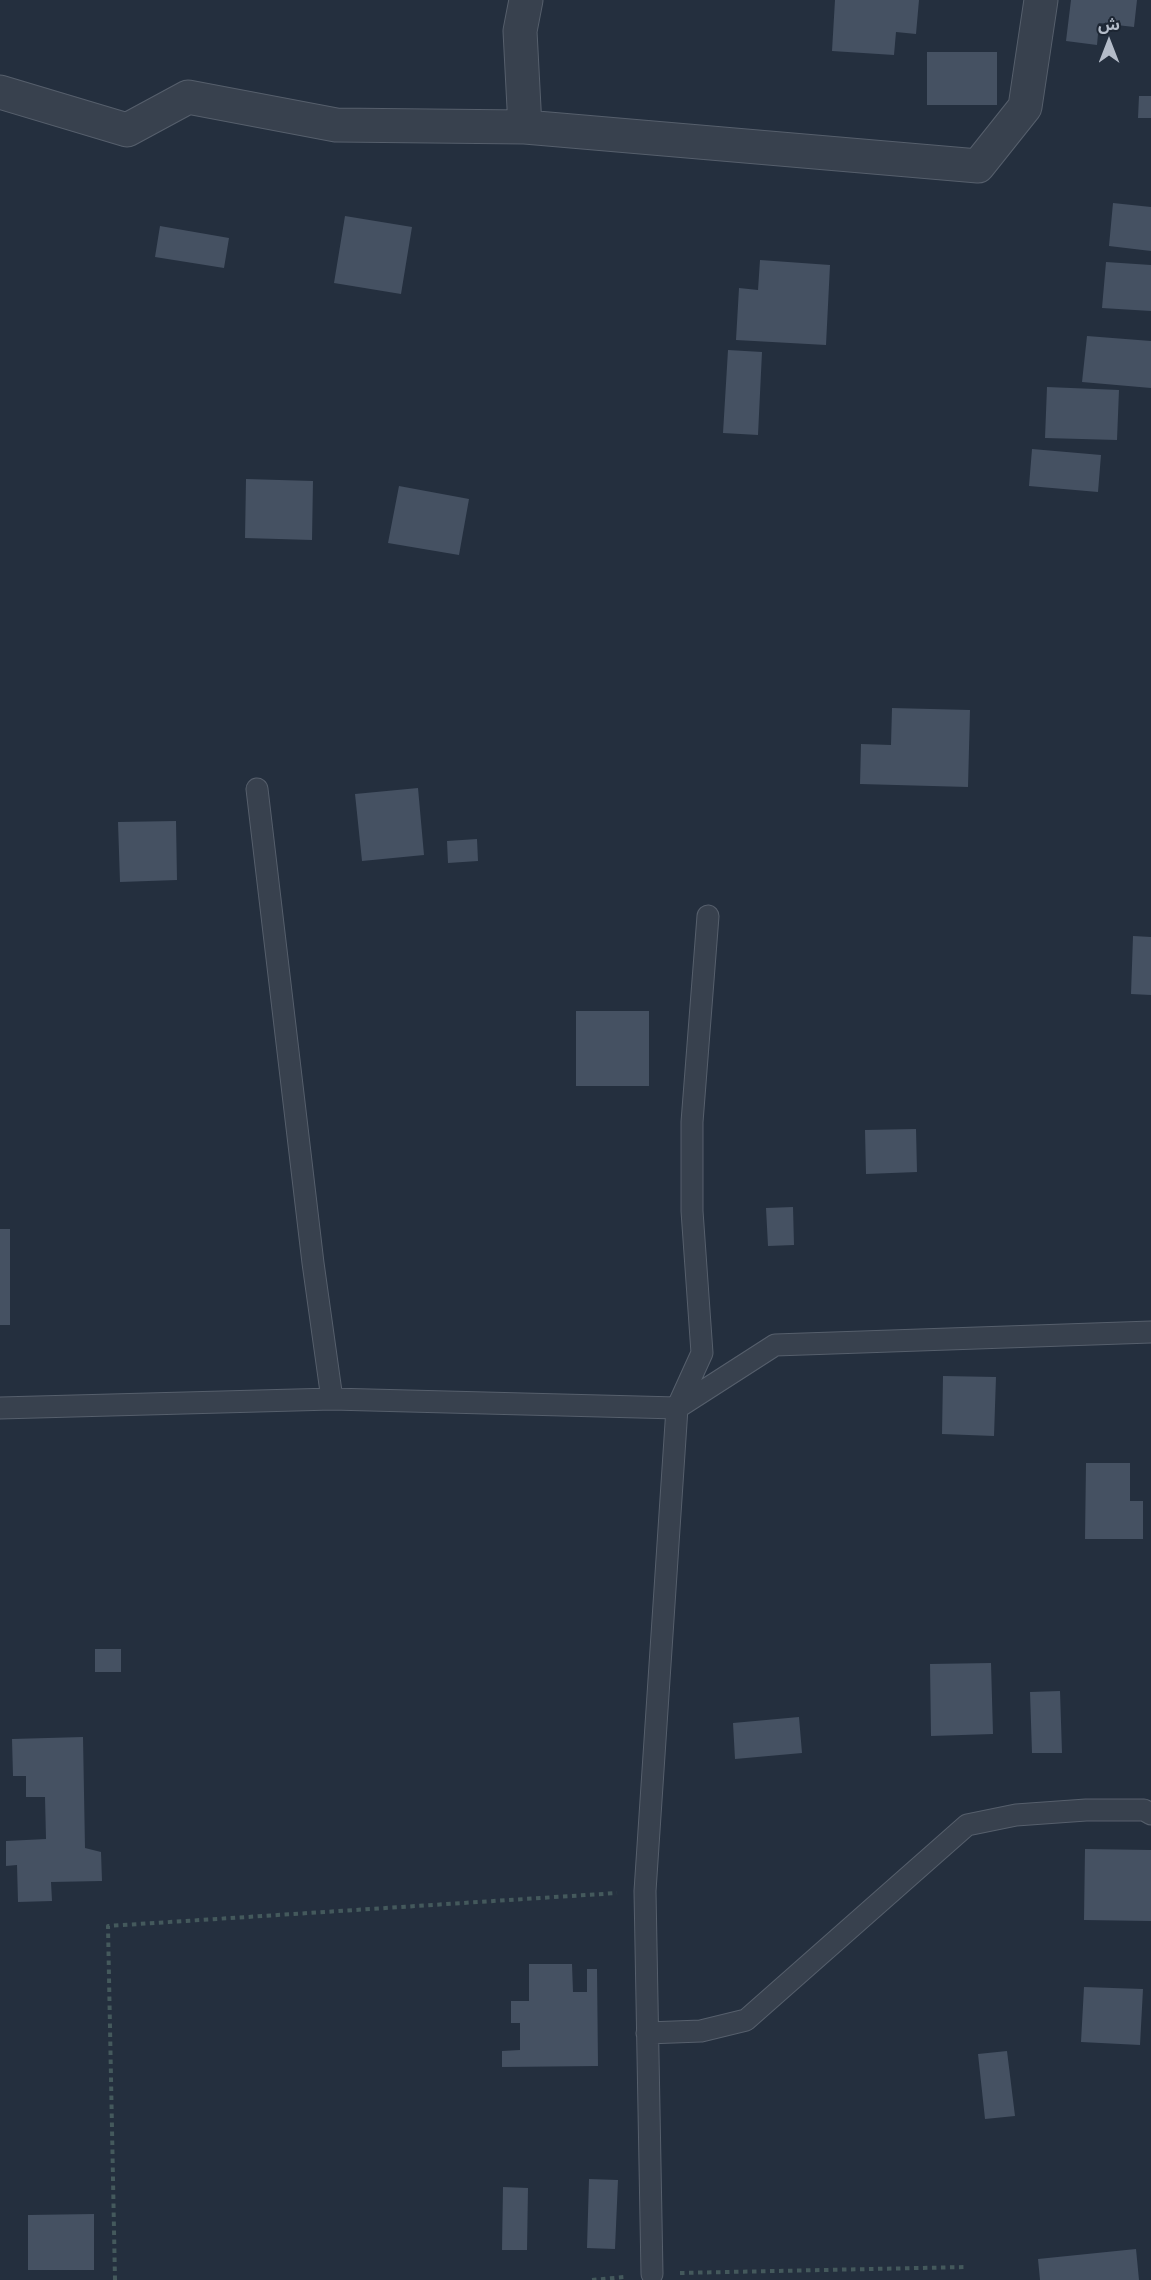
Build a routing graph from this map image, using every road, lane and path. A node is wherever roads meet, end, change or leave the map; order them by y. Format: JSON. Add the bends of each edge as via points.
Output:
{"nodes":[{"id":1,"x":525,"y":0,"type":"edge"},
{"id":2,"x":1041,"y":0,"type":"edge"},
{"id":3,"x":0,"y":92,"type":"edge"},
{"id":4,"x":525,"y":127,"type":"junction"},
{"id":5,"x":257,"y":789,"type":"dead end"},
{"id":6,"x":708,"y":916,"type":"dead end"},
{"id":7,"x":1151,"y":1332,"type":"edge"},
{"id":8,"x":332,"y":1399,"type":"junction"},
{"id":9,"x":0,"y":1408,"type":"edge"},
{"id":10,"x":677,"y":1408,"type":"junction"},
{"id":11,"x":1151,"y":1814,"type":"edge"},
{"id":12,"x":645,"y":1891,"type":"junction"},
{"id":13,"x":648,"y":2033,"type":"junction"},
{"id":14,"x":967,"y":2267,"type":"dead end"},
{"id":15,"x":652,"y":2274,"type":"junction"},
{"id":16,"x":115,"y":2280,"type":"edge"},
{"id":17,"x":592,"y":2280,"type":"edge"}],
"edges":[{"from":1,"to":4,"type":"street","via":[[520,31]]},
{"from":2,"to":4,"type":"street","via":[[1025,107],[978,166]]},
{"from":3,"to":4,"type":"street","via":[[126,130],[188,97],[336,125]]},
{"from":5,"to":8,"type":"lane"},
{"from":6,"to":10,"type":"lane","via":[[693,1122],[693,1211],[702,1353]]},
{"from":7,"to":10,"type":"lane","via":[[775,1346]]},
{"from":8,"to":9,"type":"lane"},
{"from":8,"to":10,"type":"lane"},
{"from":10,"to":12,"type":"lane"},
{"from":11,"to":13,"type":"lane","via":[[1144,1810],[1086,1810],[1016,1815],[967,1825],[746,2020],[701,2031]]},
{"from":12,"to":13,"type":"lane"},
{"from":12,"to":16,"type":"path","via":[[108,1926]]},
{"from":13,"to":15,"type":"lane"},
{"from":14,"to":15,"type":"path"},
{"from":15,"to":17,"type":"path"}]}
